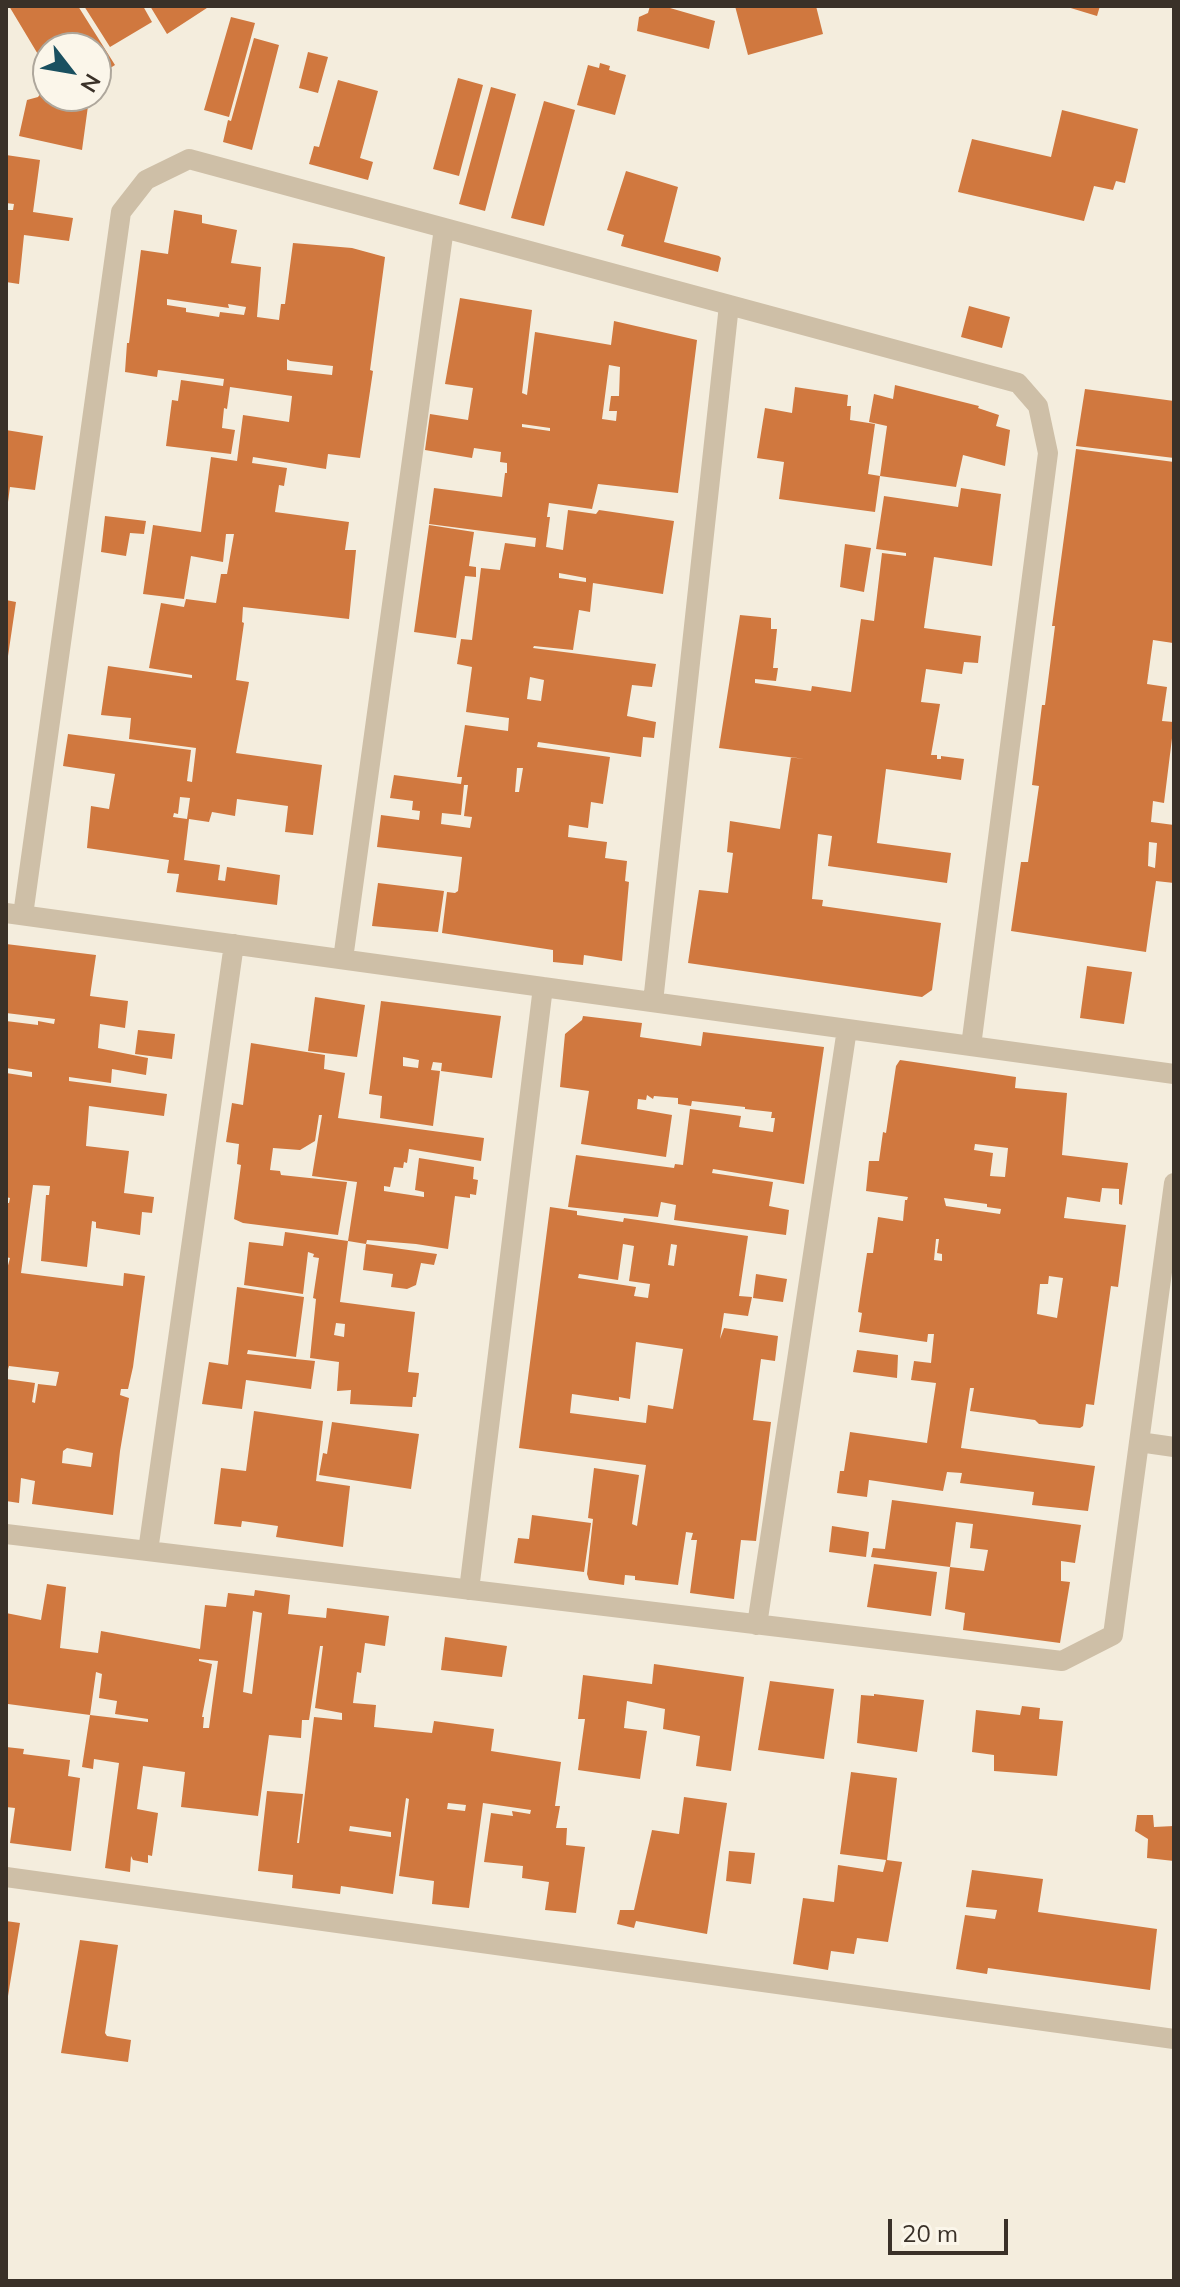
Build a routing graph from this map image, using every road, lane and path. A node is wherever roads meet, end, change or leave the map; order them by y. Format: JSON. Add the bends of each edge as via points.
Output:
{"nodes":[{"id":1,"x":444,"y":228,"type":"junction"},
{"id":2,"x":729,"y":305,"type":"junction"},
{"id":3,"x":14,"y":914,"type":"edge"},
{"id":4,"x":234,"y":944,"type":"junction"},
{"id":5,"x":343,"y":959,"type":"junction"},
{"id":6,"x":543,"y":987,"type":"junction"},
{"id":7,"x":653,"y":1002,"type":"junction"},
{"id":8,"x":847,"y":1029,"type":"junction"},
{"id":9,"x":971,"y":1046,"type":"junction"},
{"id":10,"x":1174,"y":1074,"type":"edge"},
{"id":11,"x":1174,"y":1183,"type":"edge"},
{"id":12,"x":1139,"y":1442,"type":"junction"},
{"id":13,"x":1174,"y":1447,"type":"edge"},
{"id":14,"x":6,"y":1534,"type":"edge"},
{"id":15,"x":148,"y":1551,"type":"junction"},
{"id":16,"x":469,"y":1590,"type":"junction"},
{"id":17,"x":757,"y":1625,"type":"junction"},
{"id":18,"x":6,"y":1877,"type":"edge"},
{"id":19,"x":1174,"y":2039,"type":"edge"}],
"edges":[{"from":1,"to":2,"type":"street"},
{"from":1,"to":3,"type":"street","via":[[189,159],[146,180],[121,212]]},
{"from":1,"to":5,"type":"street"},
{"from":2,"to":7,"type":"street"},
{"from":2,"to":9,"type":"street","via":[[1018,383],[1038,406],[1048,453]]},
{"from":3,"to":4,"type":"street"},
{"from":4,"to":5,"type":"street"},
{"from":4,"to":15,"type":"street"},
{"from":5,"to":6,"type":"street"},
{"from":6,"to":7,"type":"street"},
{"from":6,"to":16,"type":"street"},
{"from":7,"to":8,"type":"street"},
{"from":8,"to":9,"type":"street"},
{"from":8,"to":17,"type":"street"},
{"from":9,"to":10,"type":"street"},
{"from":11,"to":12,"type":"street"},
{"from":12,"to":13,"type":"street"},
{"from":12,"to":17,"type":"street","via":[[1113,1635],[1062,1661]]},
{"from":14,"to":15,"type":"street"},
{"from":15,"to":16,"type":"street"},
{"from":16,"to":17,"type":"street"},
{"from":18,"to":19,"type":"street"}]}
